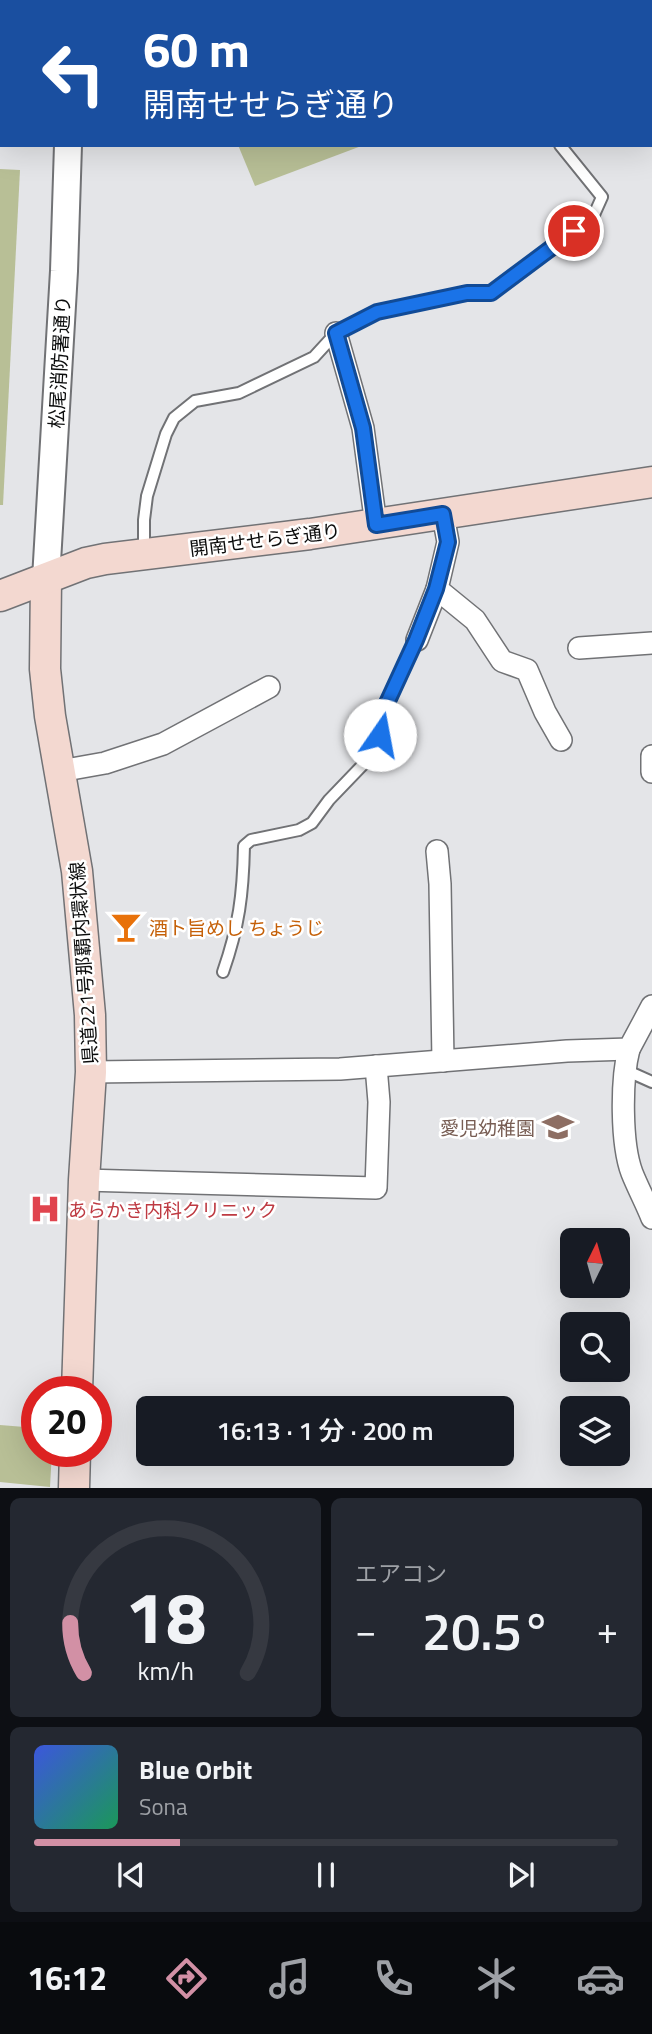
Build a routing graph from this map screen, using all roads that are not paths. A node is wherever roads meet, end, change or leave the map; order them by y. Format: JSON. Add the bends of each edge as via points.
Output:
{"nodes":[{"id":1,"x":68,"y":147,"type":"edge"},
{"id":2,"x":562,"y":147,"type":"edge"},
{"id":3,"x":336,"y":333,"type":"junction"},
{"id":4,"x":652,"y":482,"type":"edge"},
{"id":5,"x":443,"y":514,"type":"junction"},
{"id":6,"x":376,"y":525,"type":"junction"},
{"id":7,"x":144,"y":555,"type":"junction"},
{"id":8,"x":46,"y":579,"type":"junction"},
{"id":9,"x":436,"y":589,"type":"junction"},
{"id":10,"x":0,"y":596,"type":"edge"},
{"id":11,"x":416,"y":640,"type":"joint"},
{"id":12,"x":652,"y":643,"type":"edge"},
{"id":13,"x":579,"y":648,"type":"dead end"},
{"id":14,"x":270,"y":687,"type":"dead end"},
{"id":15,"x":561,"y":740,"type":"dead end"},
{"id":16,"x":652,"y":756,"type":"edge"},
{"id":17,"x":60,"y":771,"type":"junction"},
{"id":18,"x":652,"y":772,"type":"edge"},
{"id":19,"x":437,"y":851,"type":"dead end"},
{"id":20,"x":223,"y":972,"type":"dead end"},
{"id":21,"x":652,"y":1006,"type":"edge"},
{"id":22,"x":626,"y":1059,"type":"junction"},
{"id":23,"x":443,"y":1061,"type":"junction"},
{"id":24,"x":376,"y":1066,"type":"junction"},
{"id":25,"x":91,"y":1072,"type":"junction"},
{"id":26,"x":652,"y":1082,"type":"edge"},
{"id":27,"x":84,"y":1180,"type":"junction"},
{"id":28,"x":652,"y":1218,"type":"edge"},
{"id":29,"x":77,"y":1376,"type":"edge"},
{"id":30,"x":75,"y":1467,"type":"edge"},
{"id":31,"x":74,"y":1488,"type":"edge"}],
"edges":[{"from":1,"to":8,"type":"street","name":"松尾消防署通り"},
{"from":2,"to":3,"type":"lane","via":[[602,197],[593,217],[491,293],[467,293],[377,312]]},
{"from":3,"to":6,"type":"street","via":[[363,428]]},
{"from":3,"to":7,"type":"lane","via":[[314,357],[239,393],[195,401],[174,418],[147,496]]},
{"from":4,"to":5,"type":"main road","name":"開南せせらぎ通り"},
{"from":5,"to":6,"type":"main road","name":"開南せせらぎ通り"},
{"from":5,"to":9,"type":"street","via":[[448,542]]},
{"from":6,"to":7,"type":"main road","name":"開南せせらぎ通り"},
{"from":7,"to":8,"type":"main road","name":"開南せせらぎ通り","via":[[86,563]]},
{"from":8,"to":10,"type":"main road","name":"開南せせらぎ通り"},
{"from":8,"to":17,"type":"main road","name":"県道221号那覇内環状線","via":[[45,669]]},
{"from":9,"to":11,"type":"street"},
{"from":9,"to":15,"type":"street","via":[[474,620],[502,661],[527,670]]},
{"from":11,"to":20,"type":"lane","via":[[387,703],[377,749],[312,823],[251,839],[244,846],[237,932]]},
{"from":12,"to":13,"type":"street"},
{"from":14,"to":17,"type":"street","via":[[163,744],[105,763]]},
{"from":16,"to":18,"type":"street"},
{"from":17,"to":25,"type":"main road","name":"県道221号那覇内環状線","via":[[77,871]]},
{"from":19,"to":23,"type":"street"},
{"from":21,"to":22,"type":"street"},
{"from":22,"to":23,"type":"street","via":[[605,1049]]},
{"from":22,"to":26,"type":"lane"},
{"from":22,"to":28,"type":"street","via":[[628,1157]]},
{"from":23,"to":24,"type":"street"},
{"from":24,"to":25,"type":"street"},
{"from":24,"to":27,"type":"street","via":[[376,1188]]},
{"from":25,"to":27,"type":"main road","name":"県道221号那覇内環状線"},
{"from":27,"to":29,"type":"main road","name":"県道221号那覇内環状線"},
{"from":30,"to":31,"type":"main road"}]}
